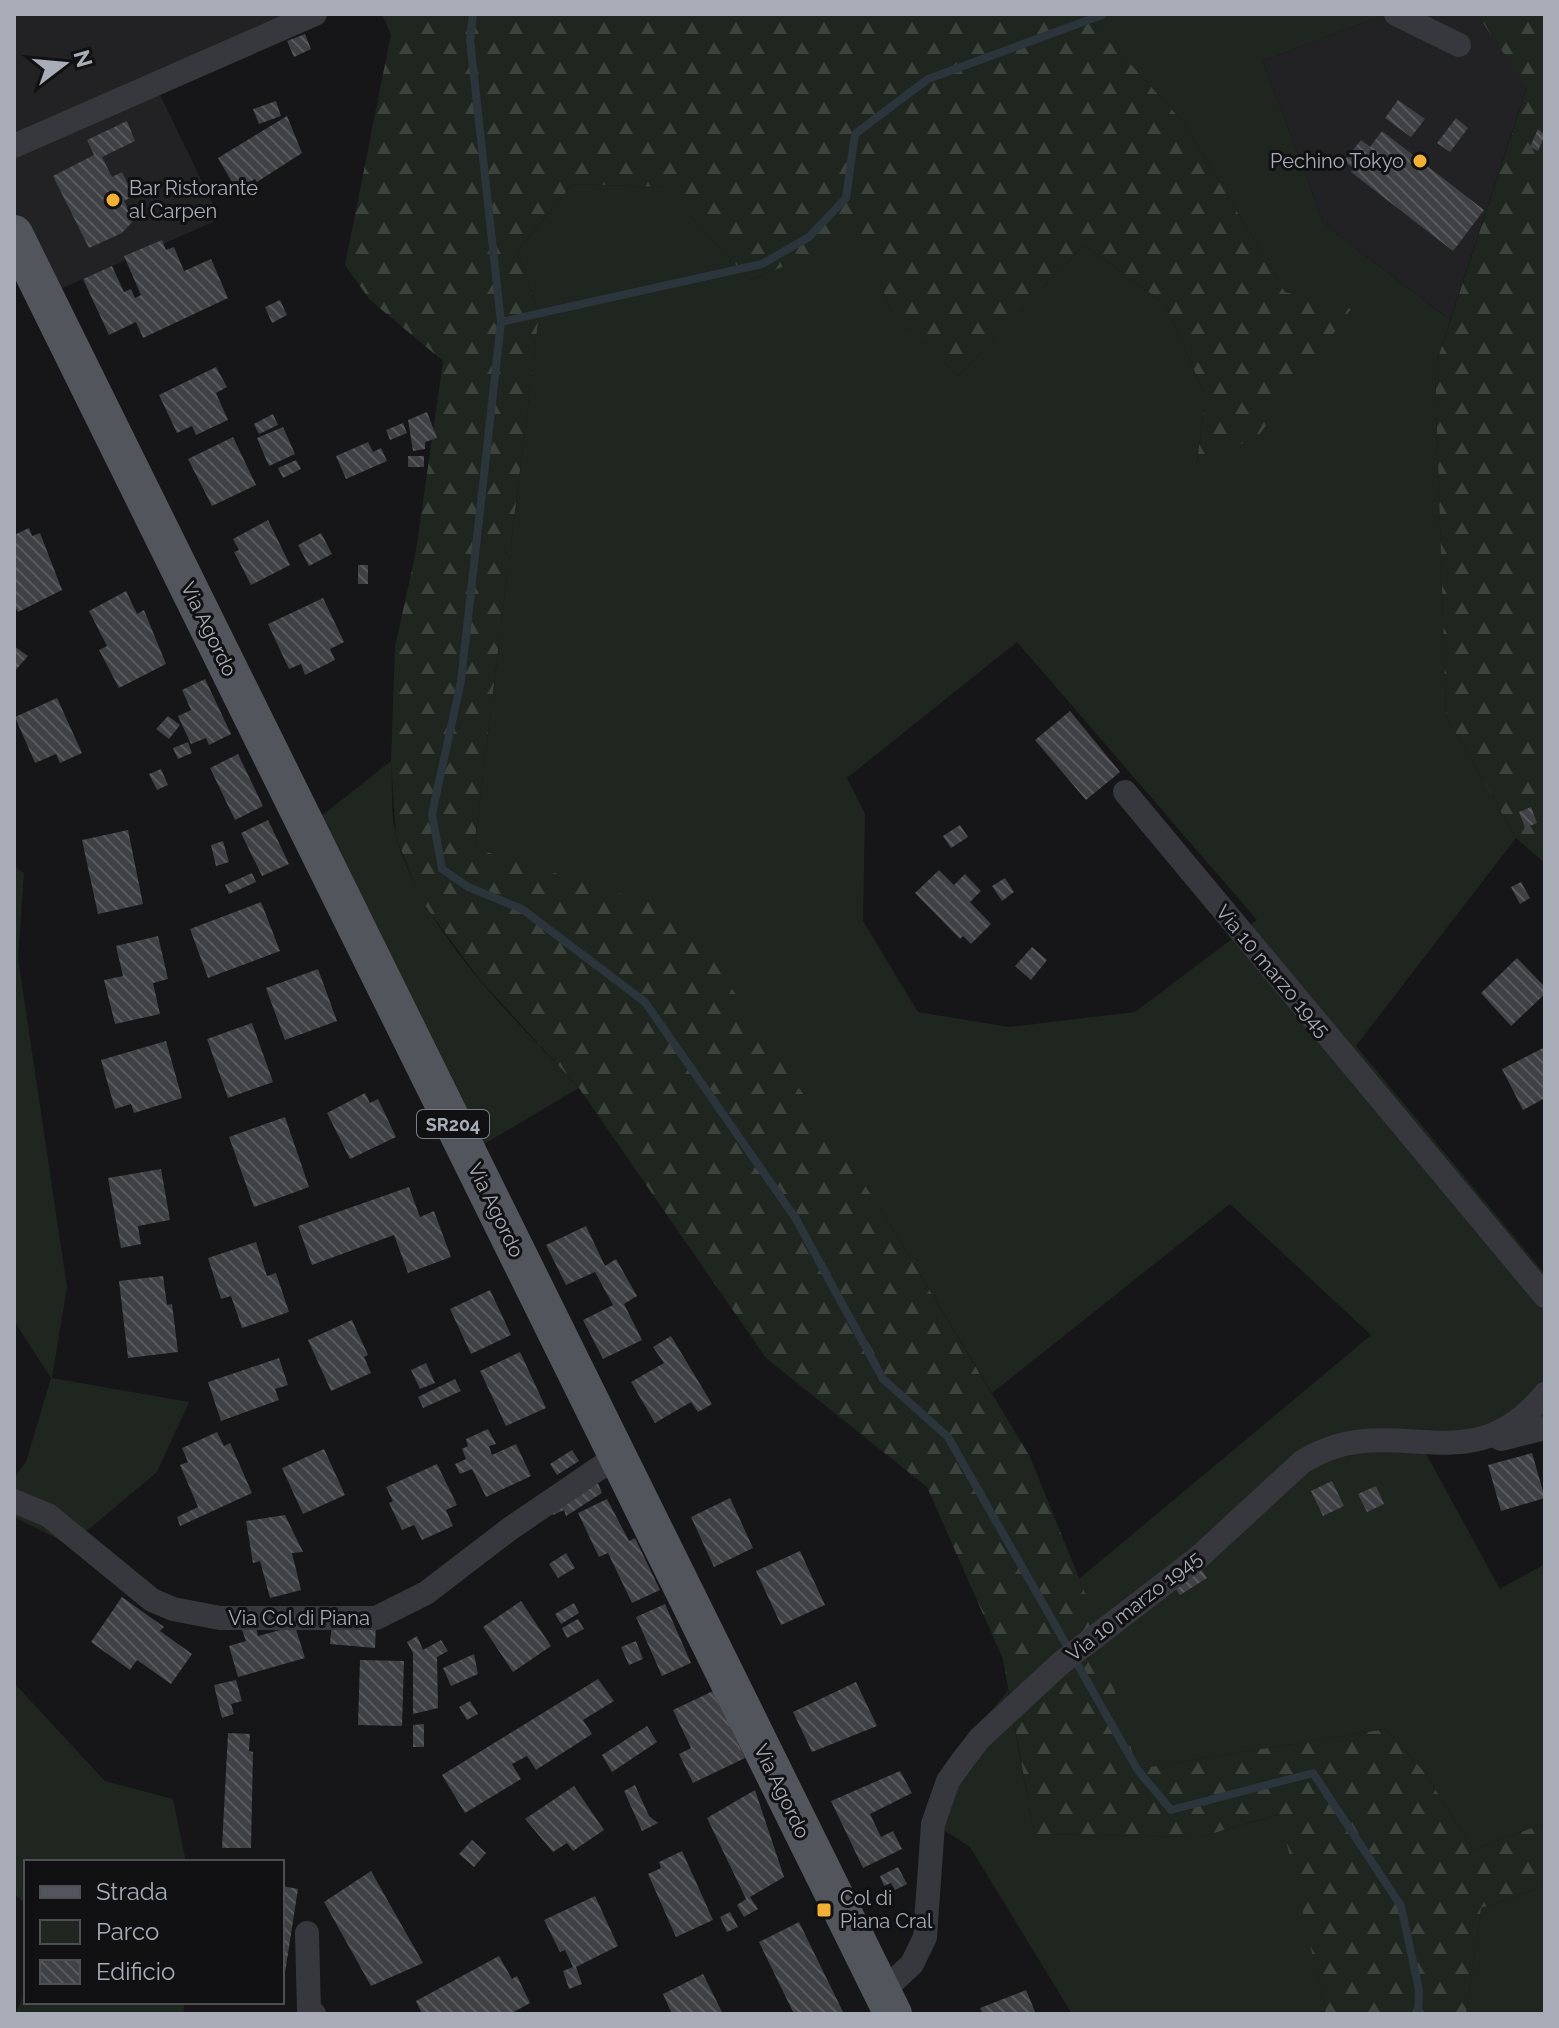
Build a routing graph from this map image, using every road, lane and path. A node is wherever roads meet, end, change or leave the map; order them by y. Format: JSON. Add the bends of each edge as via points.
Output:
{"nodes":[{"id":1,"x":315,"y":14,"type":"edge"},
{"id":2,"x":1396,"y":14,"type":"edge"},
{"id":3,"x":1459,"y":45,"type":"dead end"},
{"id":4,"x":14,"y":146,"type":"edge"},
{"id":5,"x":14,"y":234,"type":"edge"},
{"id":6,"x":1125,"y":792,"type":"dead end"},
{"id":7,"x":1545,"y":1296,"type":"edge"},
{"id":8,"x":1545,"y":1394,"type":"edge"},
{"id":9,"x":1545,"y":1428,"type":"edge"},
{"id":10,"x":1484,"y":1439,"type":"junction"},
{"id":11,"x":617,"y":1456,"type":"junction"},
{"id":12,"x":14,"y":1501,"type":"edge"},
{"id":13,"x":307,"y":1933,"type":"dead end"},
{"id":14,"x":888,"y":2003,"type":"edge"},
{"id":15,"x":314,"y":2014,"type":"edge"}],
"edges":[{"from":1,"to":4,"type":"street"},
{"from":2,"to":3,"type":"street"},
{"from":5,"to":11,"type":"main road","name":"Via Agordo","number":"SR204"},
{"from":6,"to":7,"type":"street","name":"Via 10 marzo 1945"},
{"from":8,"to":10,"type":"street","name":"Via 10 marzo 1945","via":[[1520,1422]]},
{"from":9,"to":10,"type":"street"},
{"from":10,"to":14,"type":"street","name":"Via 10 marzo 1945","via":[[1356,1439],[1319,1451],[1199,1557],[1061,1663],[980,1738],[948,1781],[933,1824],[925,1937]]},
{"from":11,"to":12,"type":"street","name":"Via Col di Piana","via":[[426,1593],[376,1618],[220,1618],[173,1609],[152,1600],[48,1515]]},
{"from":11,"to":14,"type":"main road","name":"Via Agordo","number":"SR204"},
{"from":13,"to":15,"type":"street","via":[[309,2012]]}]}
